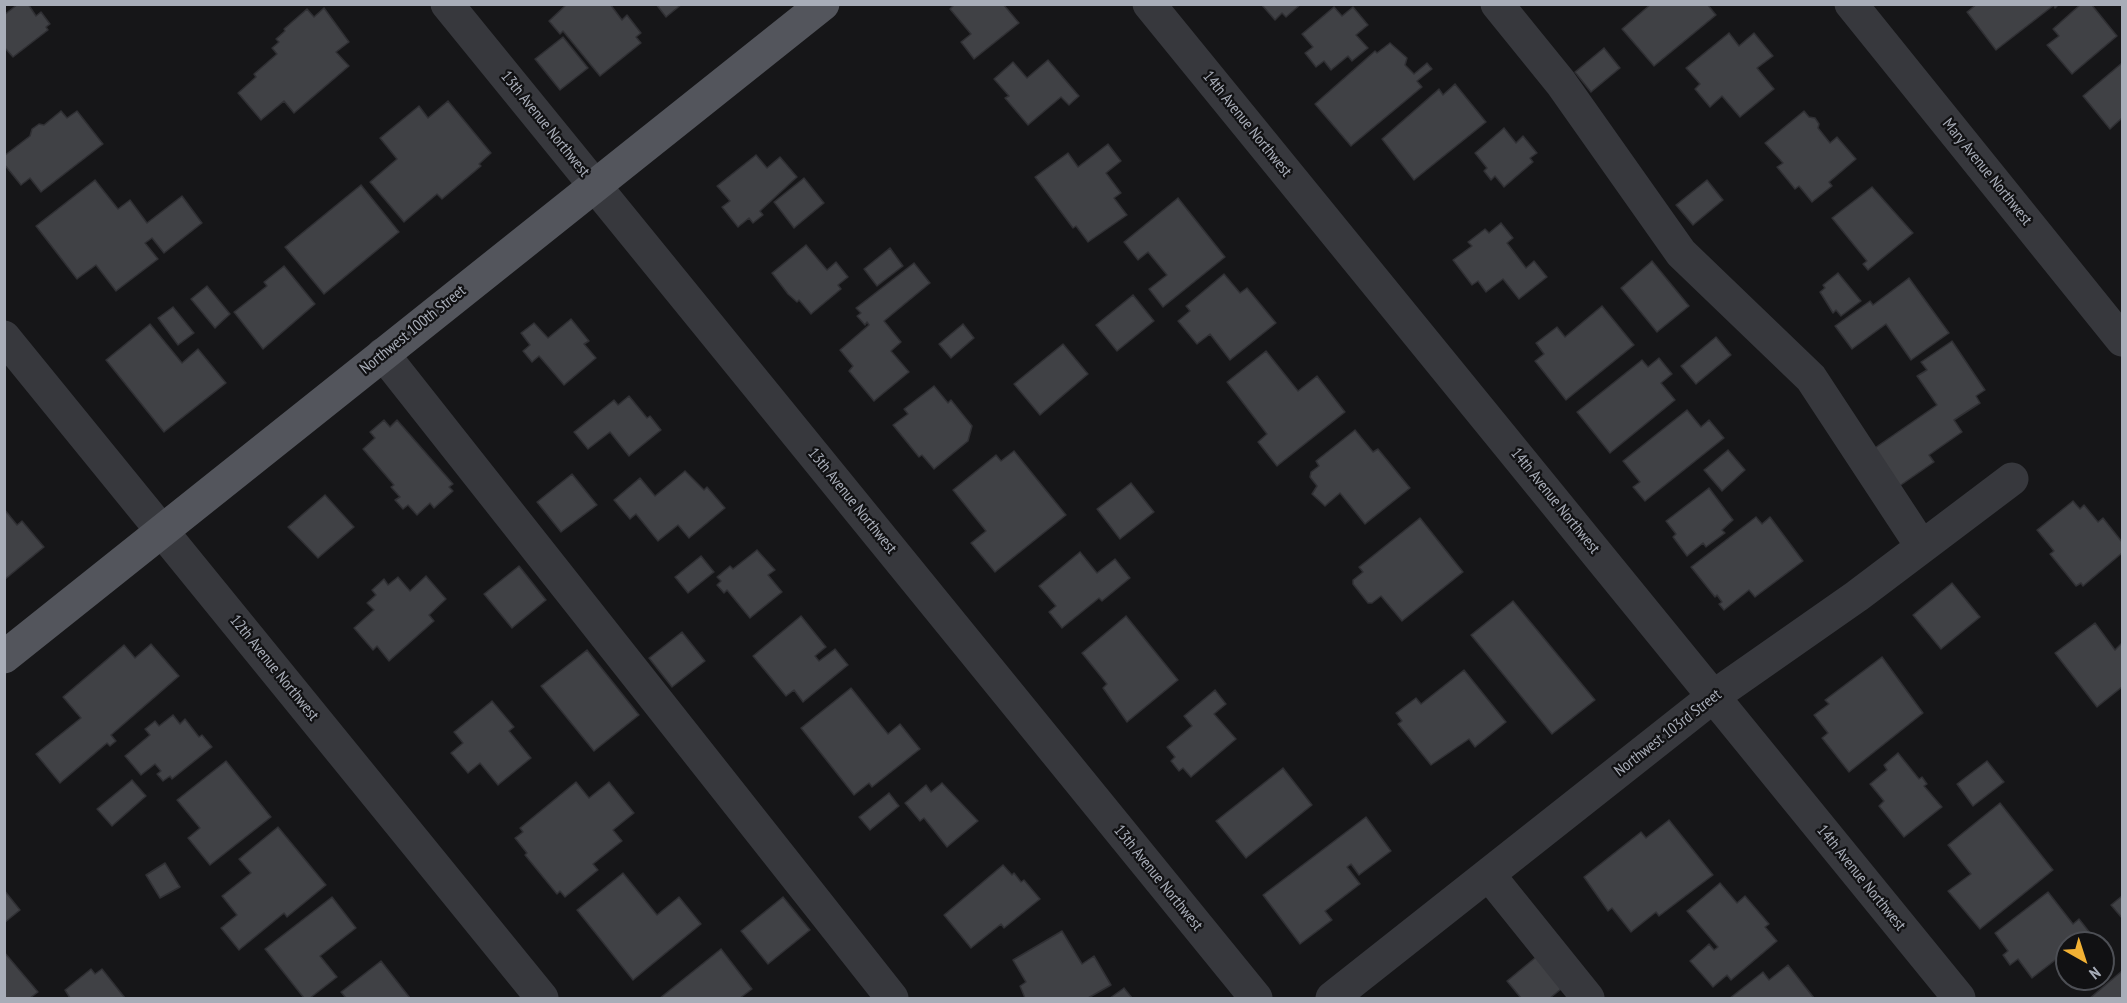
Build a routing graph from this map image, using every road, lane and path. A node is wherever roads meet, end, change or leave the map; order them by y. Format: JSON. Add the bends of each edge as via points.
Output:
{"nodes":[{"id":1,"x":447,"y":4,"type":"edge"},
{"id":2,"x":823,"y":4,"type":"edge"},
{"id":3,"x":1149,"y":4,"type":"edge"},
{"id":4,"x":1497,"y":4,"type":"edge"},
{"id":5,"x":1851,"y":4,"type":"edge"},
{"id":6,"x":595,"y":185,"type":"junction"},
{"id":7,"x":4,"y":337,"type":"edge"},
{"id":8,"x":2122,"y":340,"type":"edge"},
{"id":9,"x":383,"y":354,"type":"junction"},
{"id":10,"x":2012,"y":479,"type":"dead end"},
{"id":11,"x":162,"y":530,"type":"junction"},
{"id":12,"x":1922,"y":547,"type":"junction"},
{"id":13,"x":4,"y":657,"type":"edge"},
{"id":14,"x":1714,"y":696,"type":"junction"},
{"id":15,"x":1489,"y":875,"type":"junction"},
{"id":16,"x":543,"y":999,"type":"edge"},
{"id":17,"x":892,"y":999,"type":"edge"},
{"id":18,"x":1256,"y":999,"type":"edge"},
{"id":19,"x":1332,"y":999,"type":"edge"},
{"id":20,"x":1588,"y":999,"type":"edge"},
{"id":21,"x":1959,"y":999,"type":"edge"}],
"edges":[{"from":1,"to":6,"type":"street","name":"13th Avenue Northwest"},
{"from":2,"to":6,"type":"main road","name":"Northwest 100th Street"},
{"from":3,"to":14,"type":"street","name":"14th Avenue Northwest"},
{"from":4,"to":12,"type":"street","via":[[1561,83],[1681,253],[1811,378]]},
{"from":5,"to":8,"type":"street","name":"Mary Avenue Northwest"},
{"from":6,"to":9,"type":"main road","name":"Northwest 100th Street"},
{"from":6,"to":18,"type":"street","name":"13th Avenue Northwest"},
{"from":7,"to":11,"type":"street","name":"12th Avenue Northwest"},
{"from":9,"to":11,"type":"main road","name":"Northwest 100th Street"},
{"from":9,"to":17,"type":"street"},
{"from":10,"to":12,"type":"street","name":"Northwest 103rd Street"},
{"from":11,"to":13,"type":"main road","name":"Northwest 100th Street"},
{"from":11,"to":16,"type":"street","name":"12th Avenue Northwest"},
{"from":12,"to":14,"type":"street","name":"Northwest 103rd Street"},
{"from":14,"to":15,"type":"street","name":"Northwest 103rd Street"},
{"from":14,"to":21,"type":"street","name":"14th Avenue Northwest"},
{"from":15,"to":19,"type":"street","name":"Northwest 103rd Street"},
{"from":15,"to":20,"type":"street"}]}
